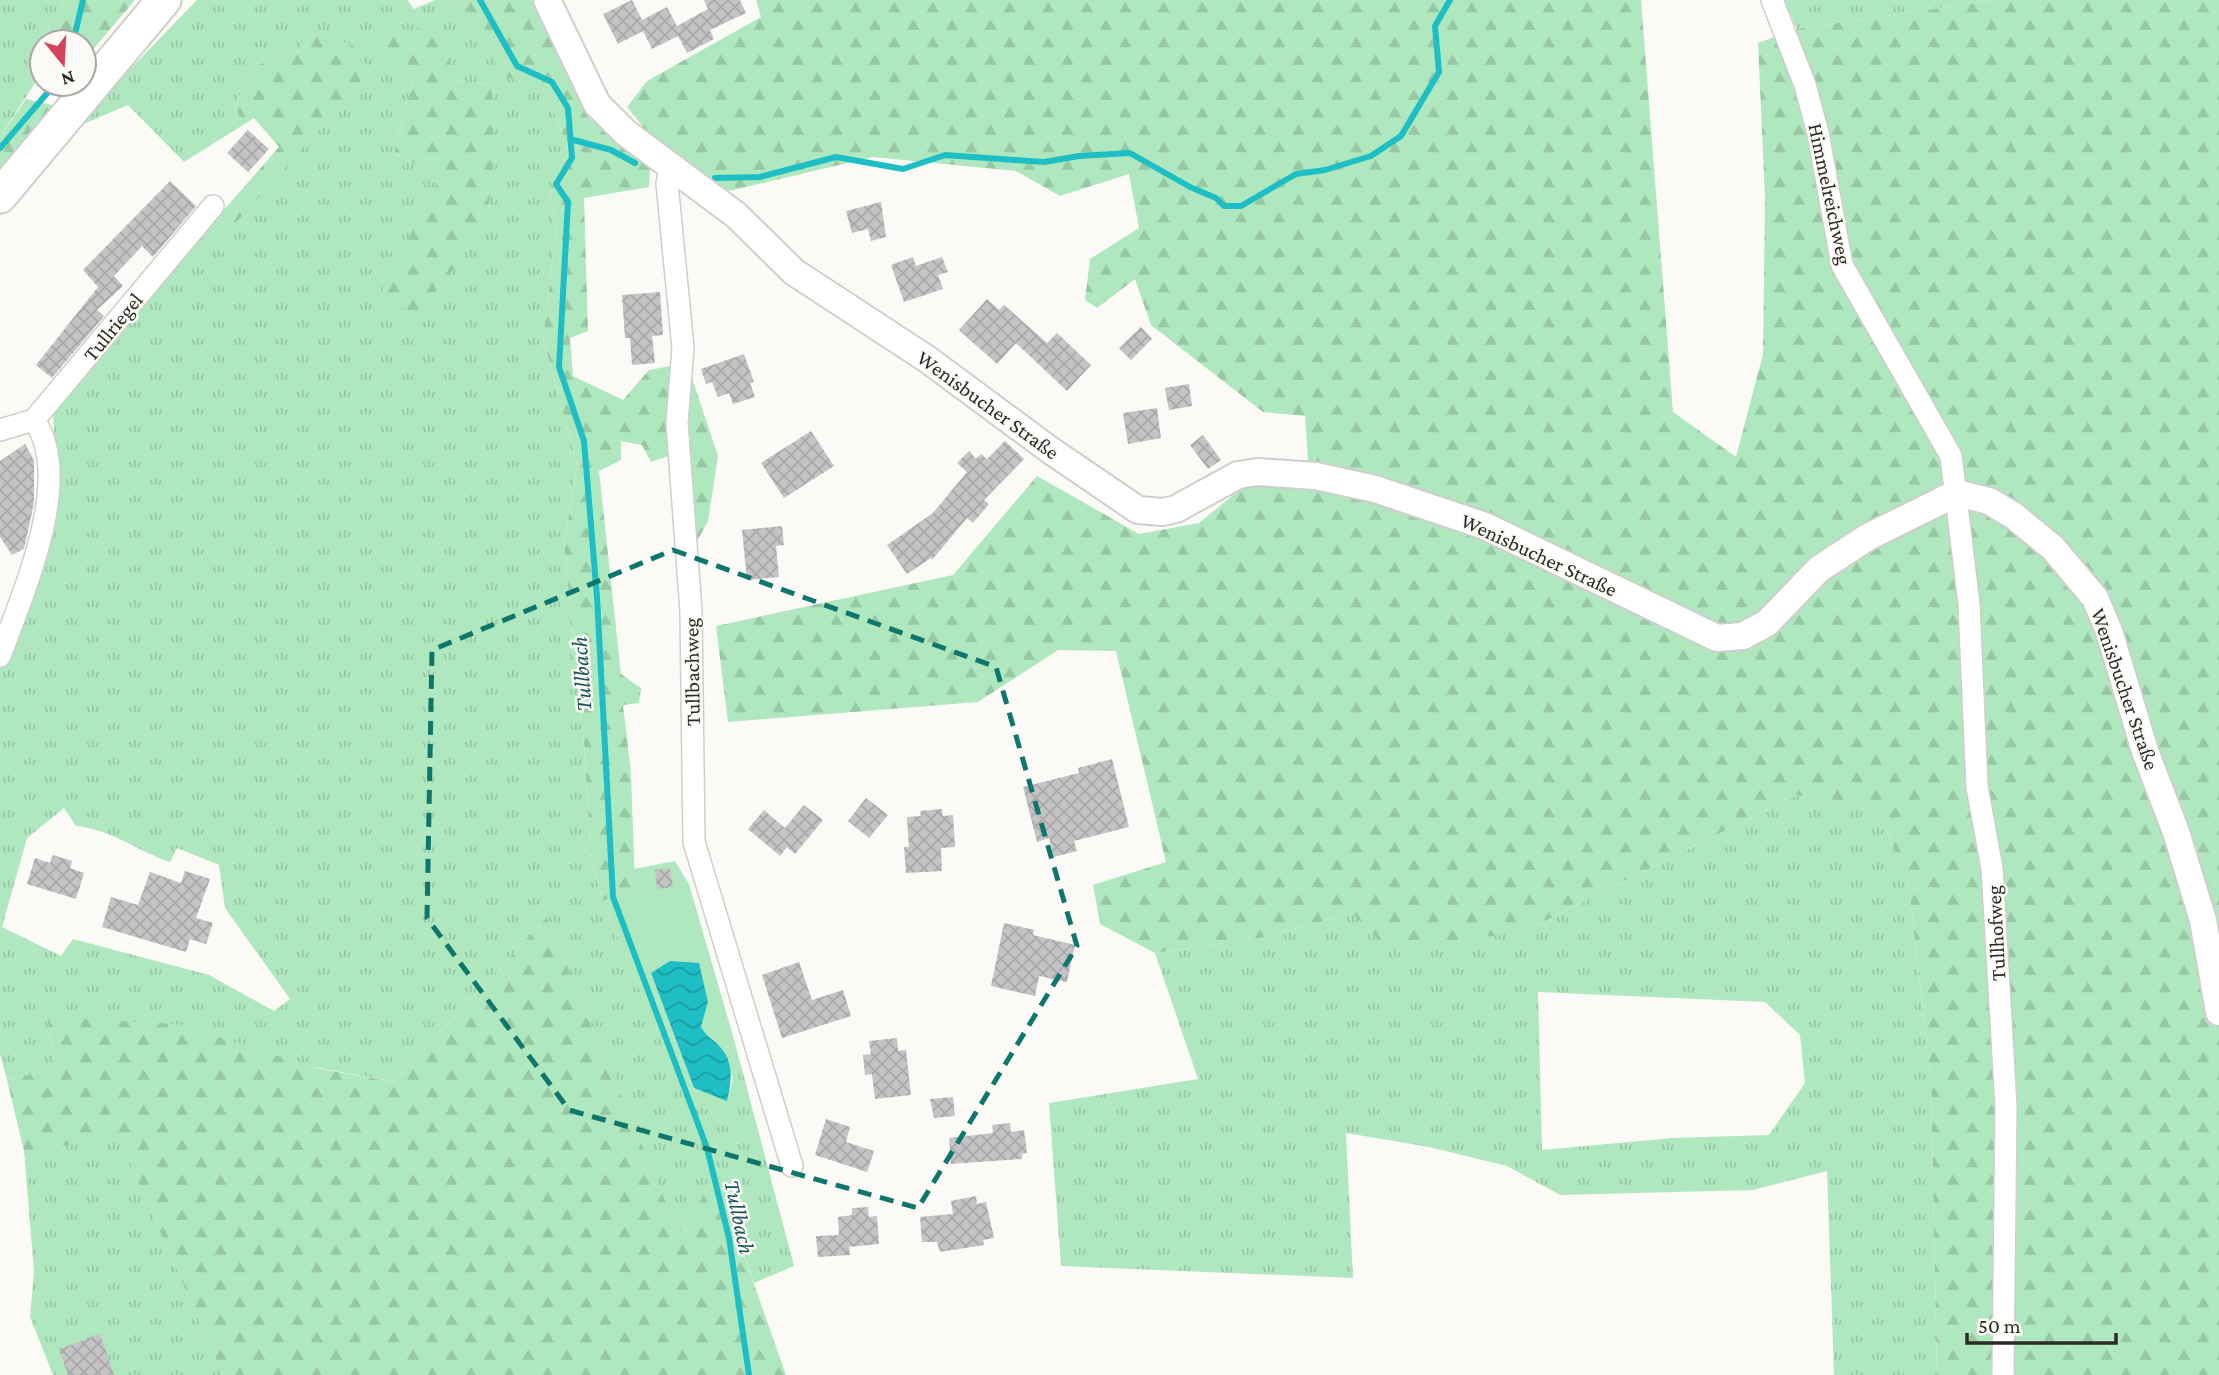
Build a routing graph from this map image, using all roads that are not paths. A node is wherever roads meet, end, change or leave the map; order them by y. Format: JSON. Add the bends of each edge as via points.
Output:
{"nodes":[{"id":1,"x":164,"y":0,"type":"edge"},
{"id":2,"x":547,"y":0,"type":"edge"},
{"id":3,"x":1772,"y":0,"type":"edge"},
{"id":4,"x":671,"y":165,"type":"junction"},
{"id":5,"x":0,"y":195,"type":"edge"},
{"id":6,"x":213,"y":206,"type":"dead end"},
{"id":7,"x":34,"y":420,"type":"junction"},
{"id":8,"x":0,"y":430,"type":"edge"},
{"id":9,"x":1957,"y":493,"type":"junction"},
{"id":10,"x":0,"y":656,"type":"edge"},
{"id":11,"x":2219,"y":1012,"type":"edge"},
{"id":12,"x":792,"y":1166,"type":"dead end"},
{"id":13,"x":2003,"y":1375,"type":"edge"}],
"edges":[{"from":1,"to":5,"type":"main road"},
{"from":2,"to":4,"type":"street","name":"Wenisbucher Straße","via":[[597,104],[636,141]]},
{"from":3,"to":9,"type":"street","name":"Himmelreichweg","via":[[1818,133],[1842,265],[1951,456]]},
{"from":4,"to":9,"type":"street","name":"Wenisbucher Straße","via":[[736,215],[803,278],[927,359],[1138,510],[1175,509],[1238,475],[1257,472],[1316,476],[1375,489],[1485,526],[1717,638],[1744,636],[1767,623],[1819,569],[1868,537]]},
{"from":4,"to":12,"type":"street","name":"Tullbachweg","via":[[667,183],[683,348],[677,424],[691,611],[694,842]]},
{"from":6,"to":7,"type":"street","name":"Tullriegel"},
{"from":7,"to":8,"type":"street"},
{"from":7,"to":10,"type":"street","via":[[49,457],[48,499],[36,552]]},
{"from":9,"to":11,"type":"street","name":"Wenisbucher Straße","via":[[1989,501],[2014,516],[2053,548],[2095,598],[2203,920]]},
{"from":9,"to":13,"type":"street","name":"Tullhofweg","via":[[1969,604],[1977,787],[1992,868],[2006,1106]]}]}
